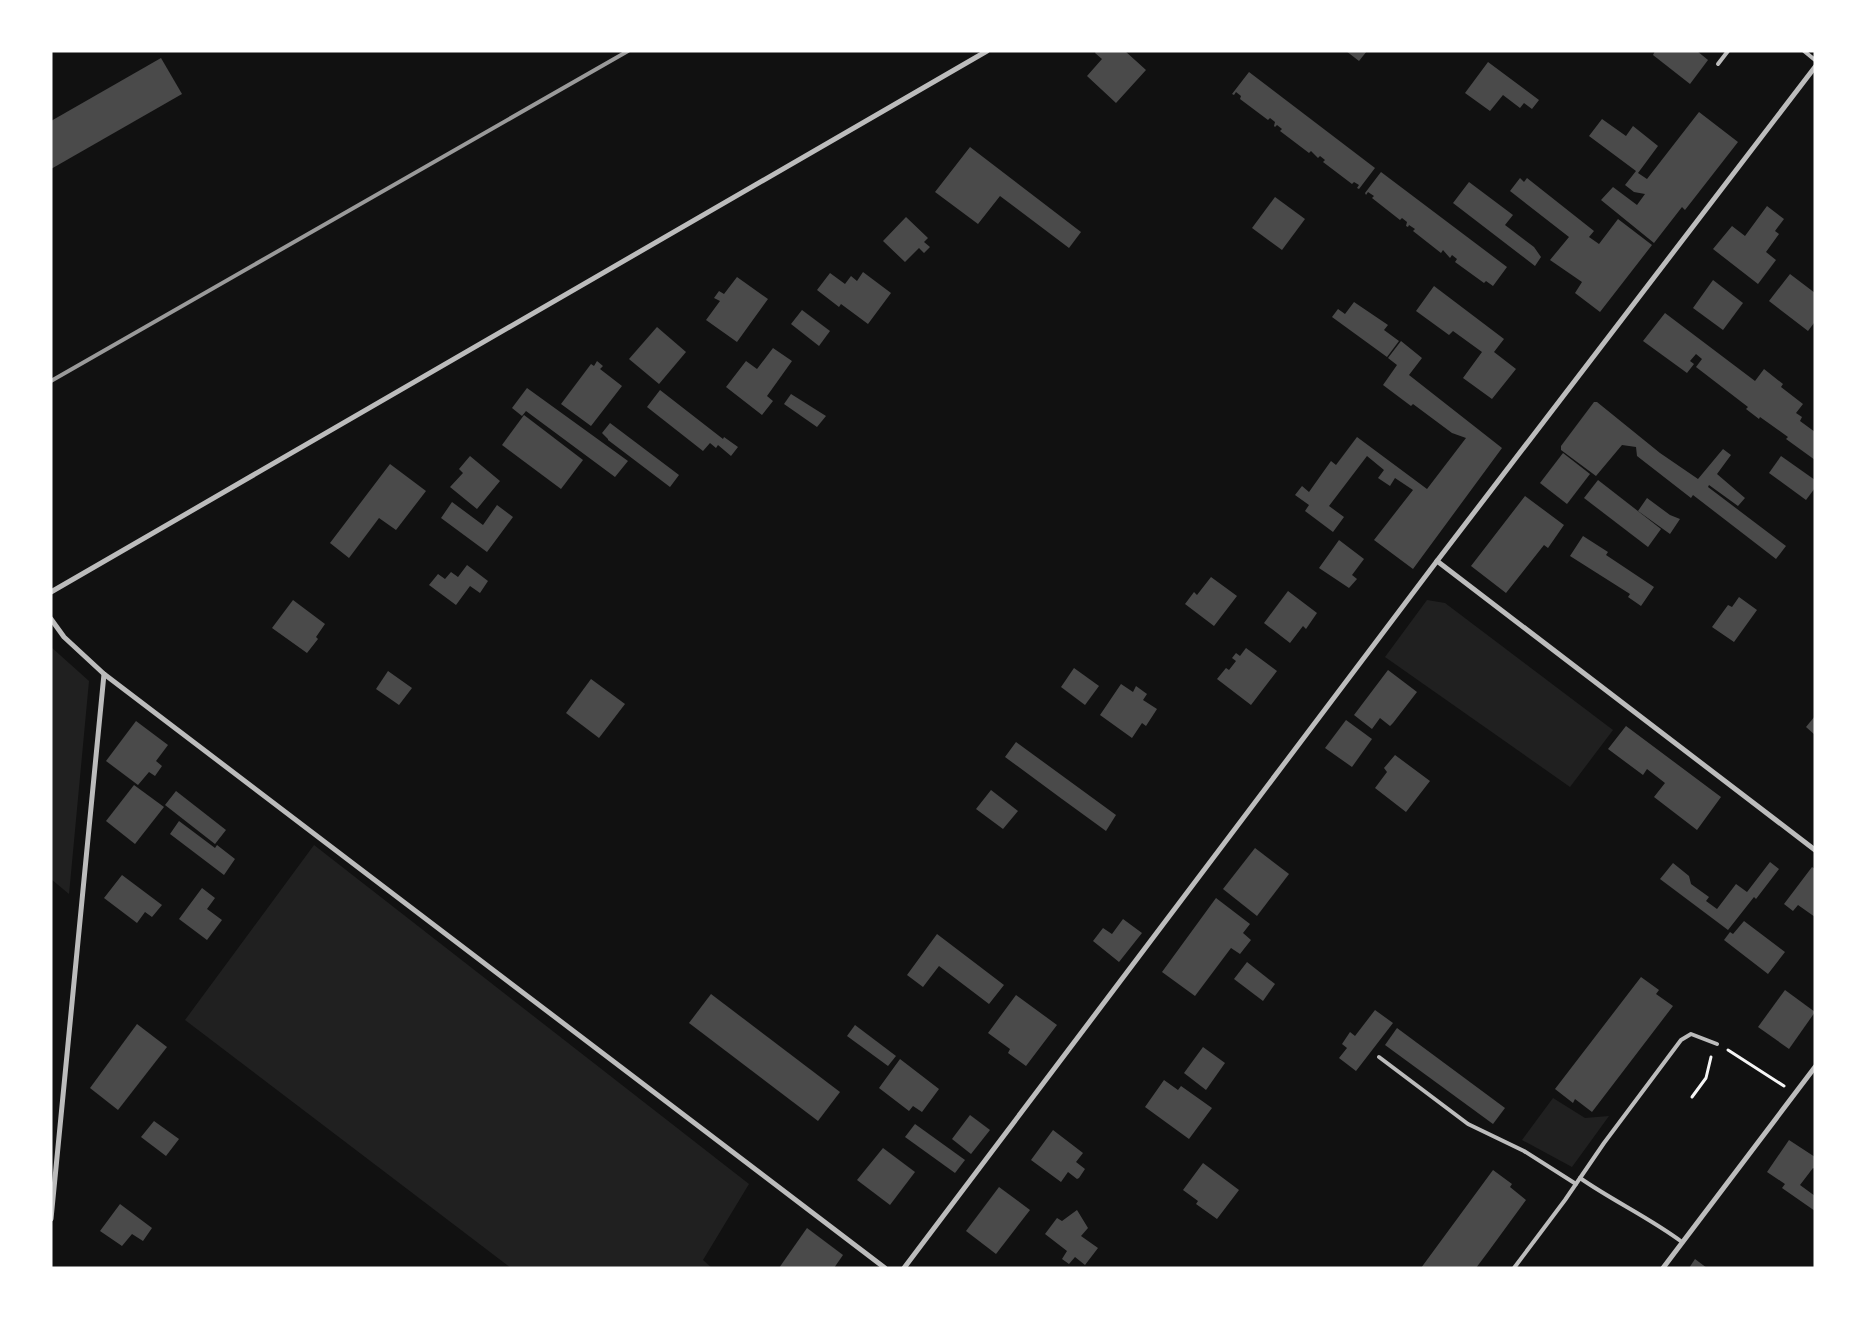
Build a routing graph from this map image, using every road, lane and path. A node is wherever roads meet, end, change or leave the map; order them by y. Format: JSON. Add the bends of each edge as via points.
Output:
{"nodes":[{"id":1,"x":987,"y":51,"type":"edge"},
{"id":2,"x":1728,"y":51,"type":"edge"},
{"id":3,"x":1804,"y":51,"type":"edge"},
{"id":4,"x":1815,"y":60,"type":"edge"},
{"id":5,"x":1718,"y":64,"type":"dead end"},
{"id":6,"x":1815,"y":68,"type":"edge"},
{"id":7,"x":1437,"y":561,"type":"junction"},
{"id":8,"x":51,"y":592,"type":"edge"},
{"id":9,"x":51,"y":619,"type":"edge"},
{"id":10,"x":104,"y":674,"type":"junction"},
{"id":11,"x":1815,"y":850,"type":"edge"},
{"id":12,"x":1718,"y":1044,"type":"junction"},
{"id":13,"x":1379,"y":1056,"type":"dead end"},
{"id":14,"x":1815,"y":1066,"type":"edge"},
{"id":15,"x":1795,"y":1093,"type":"junction"},
{"id":16,"x":1692,"y":1096,"type":"dead end"},
{"id":17,"x":1580,"y":1178,"type":"junction"},
{"id":18,"x":1576,"y":1184,"type":"junction"},
{"id":19,"x":51,"y":1219,"type":"edge"},
{"id":20,"x":1682,"y":1242,"type":"junction"},
{"id":21,"x":885,"y":1268,"type":"edge"},
{"id":22,"x":904,"y":1268,"type":"edge"},
{"id":23,"x":1514,"y":1268,"type":"edge"},
{"id":24,"x":1663,"y":1268,"type":"edge"}],
"edges":[{"from":1,"to":8,"type":"street"},
{"from":2,"to":5,"type":"lane"},
{"from":3,"to":4,"type":"lane"},
{"from":6,"to":7,"type":"street"},
{"from":7,"to":11,"type":"street"},
{"from":7,"to":22,"type":"street"},
{"from":9,"to":10,"type":"street","via":[[73,647]]},
{"from":10,"to":19,"type":"street"},
{"from":10,"to":21,"type":"street"},
{"from":12,"to":15,"type":"path"},
{"from":12,"to":16,"type":"path","via":[[1706,1078]]},
{"from":12,"to":17,"type":"lane","via":[[1691,1034],[1681,1040]]},
{"from":13,"to":18,"type":"lane","via":[[1468,1124],[1524,1151]]},
{"from":14,"to":15,"type":"street"},
{"from":15,"to":20,"type":"street"},
{"from":17,"to":18,"type":"lane"},
{"from":17,"to":20,"type":"lane"},
{"from":18,"to":23,"type":"lane"},
{"from":20,"to":24,"type":"street"}]}
